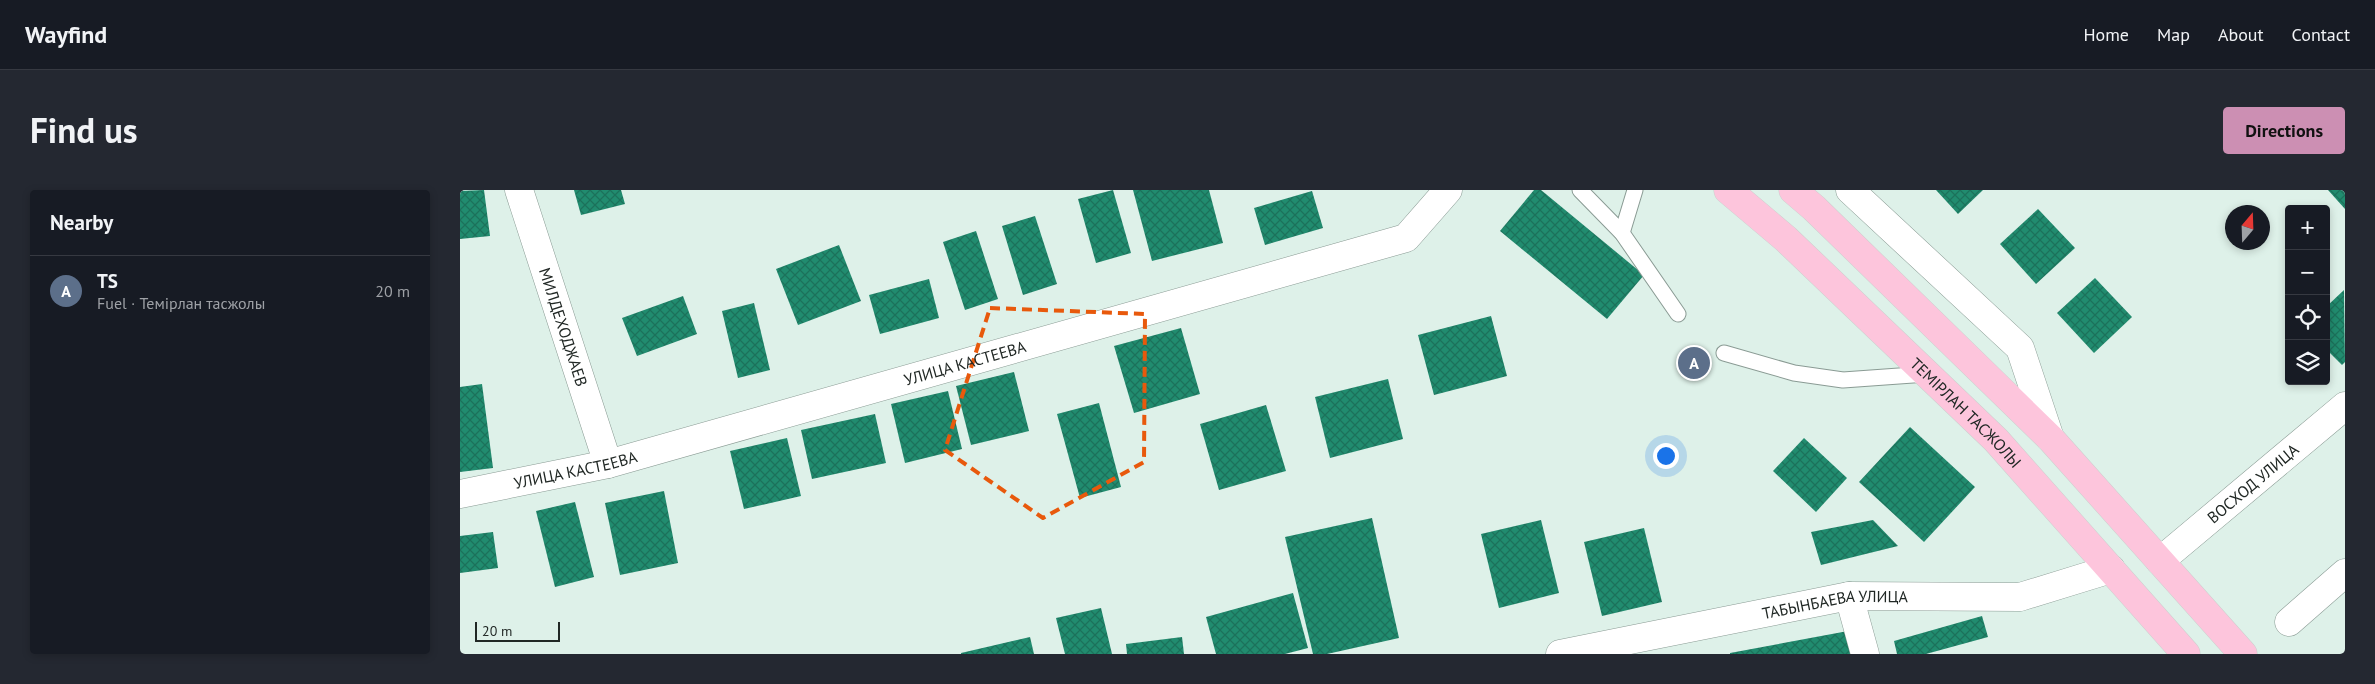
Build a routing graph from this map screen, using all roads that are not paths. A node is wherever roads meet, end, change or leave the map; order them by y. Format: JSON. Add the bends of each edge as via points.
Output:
{"nodes":[{"id":1,"x":519,"y":190,"type":"edge"},
{"id":2,"x":1448,"y":190,"type":"edge"},
{"id":3,"x":1580,"y":190,"type":"edge"},
{"id":4,"x":1635,"y":190,"type":"edge"},
{"id":5,"x":1728,"y":190,"type":"edge"},
{"id":6,"x":1793,"y":190,"type":"edge"},
{"id":7,"x":1850,"y":190,"type":"edge"},
{"id":8,"x":1622,"y":233,"type":"junction"},
{"id":9,"x":1678,"y":314,"type":"dead end"},
{"id":10,"x":1724,"y":353,"type":"dead end"},
{"id":11,"x":1928,"y":374,"type":"junction"},
{"id":12,"x":2345,"y":406,"type":"edge"},
{"id":13,"x":2050,"y":438,"type":"junction"},
{"id":14,"x":608,"y":464,"type":"junction"},
{"id":15,"x":460,"y":494,"type":"edge"},
{"id":16,"x":2160,"y":560,"type":"junction"},
{"id":17,"x":2111,"y":569,"type":"junction"},
{"id":18,"x":2345,"y":573,"type":"edge"},
{"id":19,"x":1849,"y":596,"type":"junction"},
{"id":20,"x":2289,"y":622,"type":"dead end"},
{"id":21,"x":1560,"y":654,"type":"edge"},
{"id":22,"x":1865,"y":654,"type":"edge"},
{"id":23,"x":2186,"y":654,"type":"edge"},
{"id":24,"x":2243,"y":654,"type":"edge"}],
"edges":[{"from":1,"to":14,"type":"street","name":"МИЛДЕХОДЖАЕВ"},
{"from":2,"to":14,"type":"street","name":"УЛИЦА КАСТЕЕВА","via":[[1406,238]]},
{"from":3,"to":8,"type":"lane"},
{"from":4,"to":8,"type":"lane"},
{"from":5,"to":11,"type":"main road","name":"ТЕМІРЛАН ТАСЖОЛЫ","via":[[1786,239]]},
{"from":6,"to":13,"type":"main road"},
{"from":7,"to":13,"type":"street","via":[[2020,348]]},
{"from":8,"to":9,"type":"lane"},
{"from":10,"to":11,"type":"lane","via":[[1794,373],[1843,380]]},
{"from":11,"to":17,"type":"main road","name":"ТЕМІРЛАН ТАСЖОЛЫ","via":[[1996,440]]},
{"from":12,"to":16,"type":"street","name":"ВОСХОД УЛИЦА"},
{"from":13,"to":16,"type":"main road"},
{"from":14,"to":15,"type":"street","name":"УЛИЦА КАСТЕЕВА"},
{"from":16,"to":24,"type":"main road"},
{"from":17,"to":19,"type":"street","name":"ТАБЫНБАЕВА УЛИЦА","via":[[2020,597]]},
{"from":17,"to":23,"type":"main road","name":"ТЕМІРЛАН ТАСЖОЛЫ"},
{"from":18,"to":20,"type":"street"},
{"from":19,"to":21,"type":"street","name":"ТАБЫНБАЕВА УЛИЦА"},
{"from":19,"to":22,"type":"street"}]}
